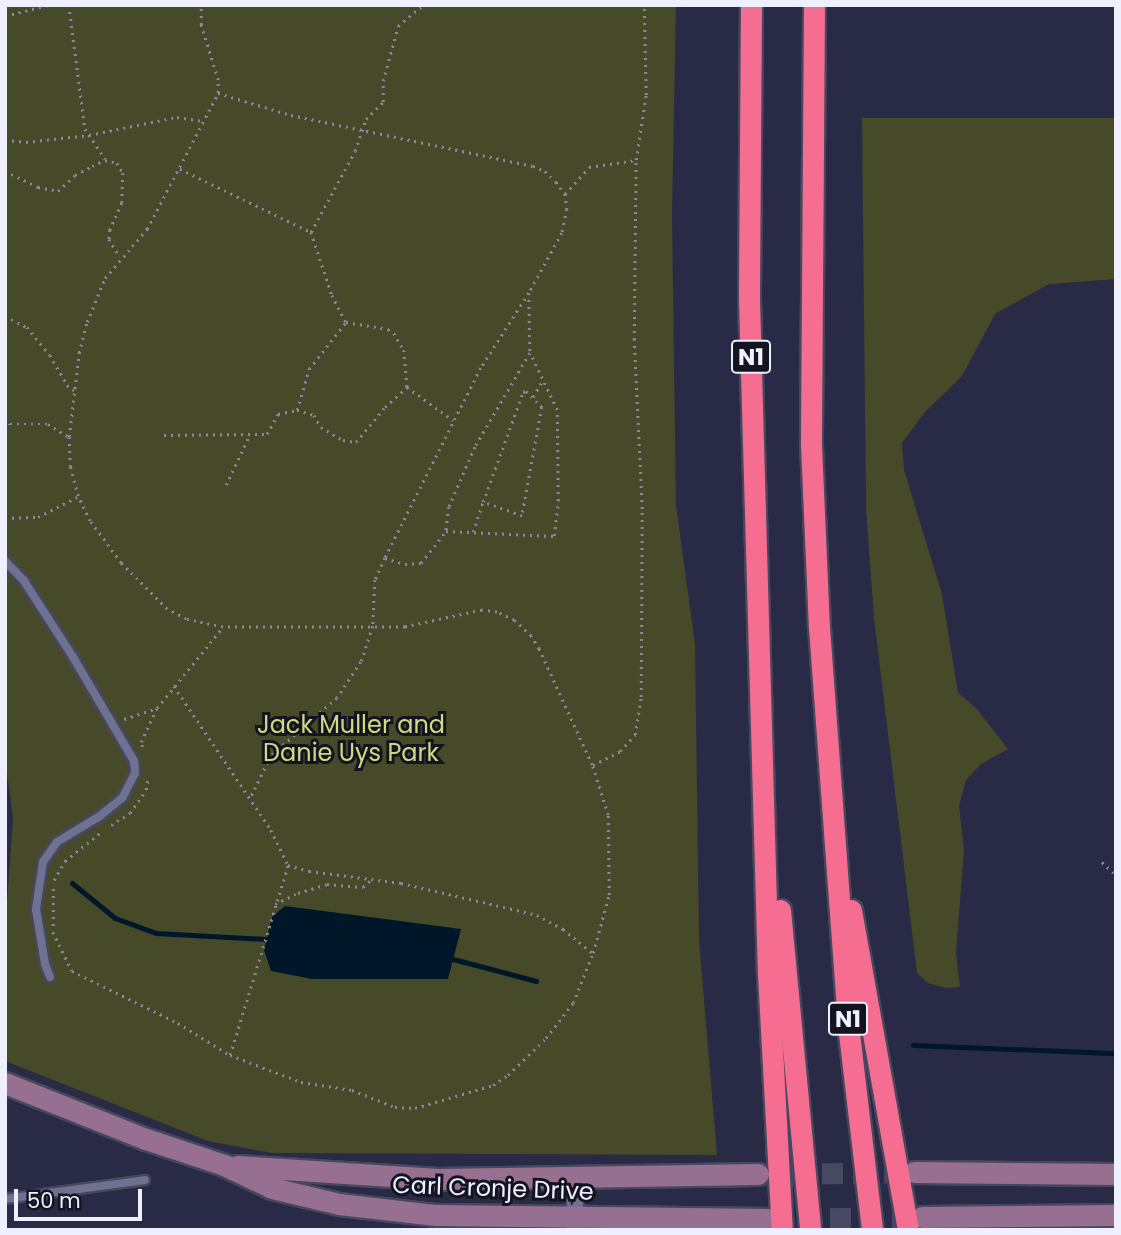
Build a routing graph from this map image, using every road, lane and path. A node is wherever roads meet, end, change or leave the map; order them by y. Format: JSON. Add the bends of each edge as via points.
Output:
{"nodes":[{"id":1,"x":48,"y":5,"type":"edge"},
{"id":2,"x":69,"y":5,"type":"edge"},
{"id":3,"x":201,"y":5,"type":"edge"},
{"id":4,"x":423,"y":5,"type":"edge"},
{"id":5,"x":643,"y":5,"type":"edge"},
{"id":6,"x":751,"y":5,"type":"edge"},
{"id":7,"x":814,"y":5,"type":"edge"},
{"id":8,"x":5,"y":16,"type":"edge"},
{"id":9,"x":218,"y":93,"type":"junction"},
{"id":10,"x":203,"y":121,"type":"junction"},
{"id":11,"x":362,"y":130,"type":"junction"},
{"id":12,"x":89,"y":135,"type":"junction"},
{"id":13,"x":5,"y":141,"type":"edge"},
{"id":14,"x":105,"y":160,"type":"junction"},
{"id":15,"x":636,"y":160,"type":"junction"},
{"id":16,"x":180,"y":169,"type":"junction"},
{"id":17,"x":5,"y":171,"type":"edge"},
{"id":18,"x":565,"y":194,"type":"junction"},
{"id":19,"x":311,"y":232,"type":"junction"},
{"id":20,"x":120,"y":257,"type":"junction"},
{"id":21,"x":529,"y":293,"type":"junction"},
{"id":22,"x":5,"y":316,"type":"edge"},
{"id":23,"x":346,"y":322,"type":"junction"},
{"id":24,"x":530,"y":353,"type":"junction"},
{"id":25,"x":543,"y":380,"type":"junction"},
{"id":26,"x":407,"y":387,"type":"junction"},
{"id":27,"x":74,"y":390,"type":"junction"},
{"id":28,"x":533,"y":397,"type":"junction"},
{"id":29,"x":297,"y":410,"type":"junction"},
{"id":30,"x":5,"y":418,"type":"edge"},
{"id":31,"x":454,"y":421,"type":"junction"},
{"id":32,"x":10,"y":424,"type":"junction"},
{"id":33,"x":5,"y":429,"type":"edge"},
{"id":34,"x":164,"y":435,"type":"dead end"},
{"id":35,"x":250,"y":435,"type":"junction"},
{"id":36,"x":69,"y":437,"type":"junction"},
{"id":37,"x":226,"y":485,"type":"dead end"},
{"id":38,"x":78,"y":496,"type":"junction"},
{"id":39,"x":483,"y":502,"type":"junction"},
{"id":40,"x":5,"y":518,"type":"edge"},
{"id":41,"x":446,"y":531,"type":"junction"},
{"id":42,"x":473,"y":532,"type":"junction"},
{"id":43,"x":385,"y":558,"type":"junction"},
{"id":44,"x":5,"y":561,"type":"edge"},
{"id":45,"x":373,"y":626,"type":"junction"},
{"id":46,"x":223,"y":627,"type":"junction"},
{"id":47,"x":174,"y":686,"type":"junction"},
{"id":48,"x":157,"y":708,"type":"junction"},
{"id":49,"x":763,"y":709,"type":"junction"},
{"id":50,"x":112,"y":723,"type":"junction"},
{"id":51,"x":144,"y":751,"type":"dead end"},
{"id":52,"x":592,"y":765,"type":"junction"},
{"id":53,"x":149,"y":770,"type":"dead end"},
{"id":54,"x":250,"y":799,"type":"junction"},
{"id":55,"x":831,"y":808,"type":"junction"},
{"id":56,"x":1102,"y":862,"type":"dead end"},
{"id":57,"x":288,"y":865,"type":"junction"},
{"id":58,"x":1116,"y":875,"type":"edge"},
{"id":59,"x":372,"y":879,"type":"junction"},
{"id":60,"x":274,"y":904,"type":"junction"},
{"id":61,"x":593,"y":953,"type":"junction"},
{"id":62,"x":51,"y":977,"type":"dead end"},
{"id":63,"x":230,"y":1055,"type":"junction"},
{"id":64,"x":5,"y":1083,"type":"edge"},
{"id":65,"x":224,"y":1165,"type":"junction"},
{"id":66,"x":914,"y":1172,"type":"tunnel mouth"},
{"id":67,"x":758,"y":1174,"type":"tunnel mouth"},
{"id":68,"x":1116,"y":1174,"type":"edge"},
{"id":69,"x":575,"y":1177,"type":"junction"},
{"id":70,"x":145,"y":1180,"type":"dead end"},
{"id":71,"x":5,"y":1199,"type":"edge"},
{"id":72,"x":1116,"y":1215,"type":"edge"},
{"id":73,"x":915,"y":1223,"type":"edge"},
{"id":74,"x":575,"y":1224,"type":"edge"},
{"id":75,"x":775,"y":1225,"type":"edge"},
{"id":76,"x":810,"y":1230,"type":"edge"},
{"id":77,"x":872,"y":1230,"type":"edge"}],
"edges":[{"from":1,"to":8,"type":"path"},
{"from":2,"to":12,"type":"path"},
{"from":3,"to":9,"type":"path","via":[[201,25]]},
{"from":4,"to":11,"type":"path","via":[[398,26],[383,81],[383,102]]},
{"from":5,"to":15,"type":"path","via":[[646,95]]},
{"from":6,"to":49,"type":"highway","number":"N1","via":[[749,300]]},
{"from":7,"to":55,"type":"highway","number":"N1","via":[[811,445]]},
{"from":9,"to":10,"type":"path"},
{"from":9,"to":11,"type":"path"},
{"from":10,"to":12,"type":"path","via":[[177,117]]},
{"from":10,"to":16,"type":"path"},
{"from":11,"to":18,"type":"path","via":[[533,166]]},
{"from":11,"to":19,"type":"path"},
{"from":12,"to":13,"type":"path"},
{"from":12,"to":14,"type":"path"},
{"from":14,"to":17,"type":"path","via":[[75,175],[58,191],[37,187]]},
{"from":14,"to":20,"type":"path","via":[[117,163],[123,173],[122,203],[109,239]]},
{"from":15,"to":18,"type":"path","via":[[589,167]]},
{"from":15,"to":52,"type":"path","via":[[634,340],[642,509],[641,697],[635,735],[620,751]]},
{"from":16,"to":19,"type":"path"},
{"from":16,"to":20,"type":"path","via":[[147,229]]},
{"from":18,"to":21,"type":"path","via":[[562,233]]},
{"from":19,"to":23,"type":"path"},
{"from":20,"to":27,"type":"path","via":[[105,278],[87,322]]},
{"from":21,"to":24,"type":"path"},
{"from":21,"to":31,"type":"path"},
{"from":22,"to":27,"type":"path","via":[[27,327]]},
{"from":23,"to":26,"type":"path","via":[[388,328],[394,333],[404,350]]},
{"from":23,"to":29,"type":"path","via":[[309,369]]},
{"from":24,"to":25,"type":"path"},
{"from":24,"to":41,"type":"path","via":[[475,447],[449,507]]},
{"from":25,"to":28,"type":"path"},
{"from":25,"to":42,"type":"path","via":[[557,410],[554,536]]},
{"from":26,"to":29,"type":"path","via":[[356,442],[343,440],[321,427],[314,415]]},
{"from":26,"to":31,"type":"path"},
{"from":27,"to":36,"type":"path"},
{"from":28,"to":39,"type":"path","via":[[523,392]]},
{"from":28,"to":39,"type":"path","via":[[542,407],[522,516]]},
{"from":29,"to":35,"type":"path","via":[[274,417],[267,434]]},
{"from":30,"to":32,"type":"path"},
{"from":31,"to":43,"type":"path"},
{"from":32,"to":33,"type":"path"},
{"from":32,"to":36,"type":"path","via":[[48,424]]},
{"from":34,"to":35,"type":"path"},
{"from":35,"to":37,"type":"path"},
{"from":36,"to":38,"type":"path","via":[[70,467]]},
{"from":38,"to":40,"type":"path","via":[[38,517]]},
{"from":38,"to":46,"type":"path","via":[[107,548],[152,595],[186,619]]},
{"from":39,"to":42,"type":"path"},
{"from":41,"to":42,"type":"path"},
{"from":41,"to":43,"type":"path","via":[[421,562],[405,564]]},
{"from":43,"to":45,"type":"path","via":[[375,580]]},
{"from":44,"to":50,"type":"lane","via":[[24,581]]},
{"from":45,"to":46,"type":"path"},
{"from":45,"to":52,"type":"path","via":[[438,622],[482,610],[514,620],[539,649]]},
{"from":45,"to":54,"type":"path","via":[[350,680],[315,720],[271,756]]},
{"from":46,"to":47,"type":"path"},
{"from":47,"to":48,"type":"path"},
{"from":47,"to":54,"type":"path"},
{"from":48,"to":50,"type":"path"},
{"from":48,"to":51,"type":"path","via":[[141,742]]},
{"from":49,"to":75,"type":"highway"},
{"from":49,"to":76,"type":"highway","number":"N1"},
{"from":50,"to":62,"type":"lane","via":[[134,761],[131,783],[100,817],[57,842],[43,862],[36,909]]},
{"from":52,"to":61,"type":"path","via":[[608,815],[611,855],[609,895]]},
{"from":53,"to":63,"type":"path","via":[[145,790],[130,813],[65,861],[53,882],[52,931],[72,971],[178,1023]]},
{"from":54,"to":57,"type":"path"},
{"from":55,"to":73,"type":"highway"},
{"from":55,"to":77,"type":"highway","number":"N1","via":[[849,1033]]},
{"from":56,"to":58,"type":"path"},
{"from":57,"to":59,"type":"path"},
{"from":57,"to":60,"type":"path"},
{"from":59,"to":60,"type":"path","via":[[363,887],[327,884]]},
{"from":59,"to":61,"type":"path","via":[[537,915]]},
{"from":60,"to":63,"type":"path"},
{"from":61,"to":63,"type":"path","via":[[564,1017],[508,1075],[415,1108],[395,1107],[352,1090],[301,1082]]},
{"from":64,"to":65,"type":"main road","name":"Carl Cronje Drive"},
{"from":65,"to":69,"type":"main road","name":"Carl Cronje Drive","via":[[438,1179]]},
{"from":65,"to":74,"type":"main road","name":"Carl Cronje Drive","via":[[272,1188],[339,1205]]},
{"from":66,"to":68,"type":"main road"},
{"from":67,"to":69,"type":"main road","name":"Carl Cronje Drive"},
{"from":69,"to":74,"type":"street"},
{"from":70,"to":71,"type":"lane"},
{"from":72,"to":73,"type":"main road"},
{"from":74,"to":75,"type":"main road","name":"Carl Cronje Drive"}]}
